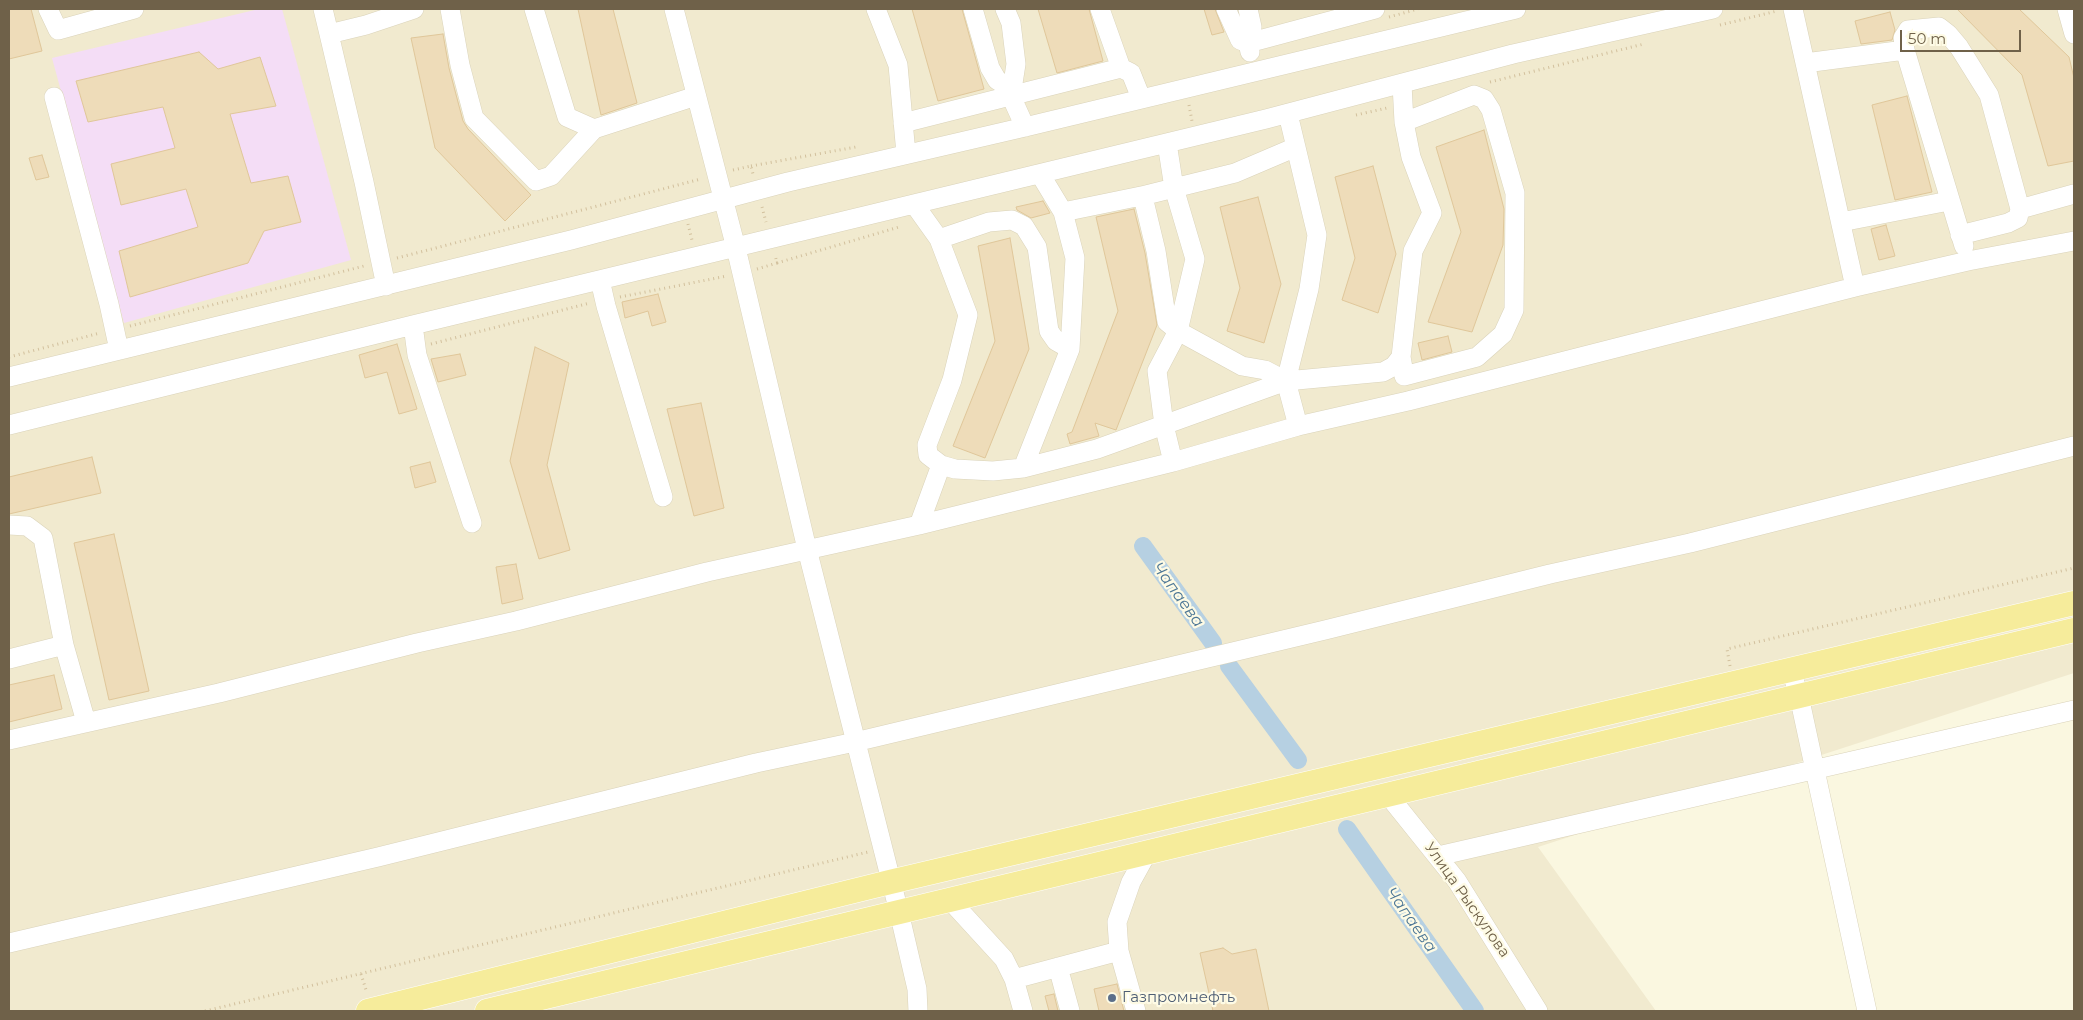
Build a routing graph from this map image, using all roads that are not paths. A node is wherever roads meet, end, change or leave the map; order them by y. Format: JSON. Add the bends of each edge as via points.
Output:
{"nodes":[{"id":1,"x":48,"y":9,"type":"edge"},
{"id":2,"x":134,"y":9,"type":"edge"},
{"id":3,"x":323,"y":9,"type":"edge"},
{"id":4,"x":414,"y":9,"type":"edge"},
{"id":5,"x":450,"y":9,"type":"edge"},
{"id":6,"x":534,"y":9,"type":"edge"},
{"id":7,"x":674,"y":9,"type":"edge"},
{"id":8,"x":876,"y":9,"type":"edge"},
{"id":9,"x":973,"y":9,"type":"edge"},
{"id":10,"x":1005,"y":9,"type":"edge"},
{"id":11,"x":1100,"y":9,"type":"edge"},
{"id":12,"x":1226,"y":9,"type":"edge"},
{"id":13,"x":1248,"y":9,"type":"edge"},
{"id":14,"x":1370,"y":9,"type":"edge"},
{"id":15,"x":1516,"y":9,"type":"edge"},
{"id":16,"x":1713,"y":9,"type":"edge"},
{"id":17,"x":1793,"y":9,"type":"edge"},
{"id":18,"x":2066,"y":9,"type":"edge"},
{"id":19,"x":1474,"y":14,"type":"edge"},
{"id":20,"x":329,"y":34,"type":"junction"},
{"id":21,"x":2074,"y":34,"type":"edge"},
{"id":22,"x":1381,"y":40,"type":"junction"},
{"id":23,"x":1248,"y":43,"type":"junction"},
{"id":24,"x":1906,"y":50,"type":"junction"},
{"id":25,"x":1805,"y":63,"type":"junction"},
{"id":26,"x":1121,"y":68,"type":"junction"},
{"id":27,"x":1255,"y":70,"type":"junction"},
{"id":28,"x":1402,"y":84,"type":"junction"},
{"id":29,"x":1011,"y":92,"type":"junction"},
{"id":30,"x":696,"y":96,"type":"junction"},
{"id":31,"x":54,"y":97,"type":"dead end"},
{"id":32,"x":1141,"y":98,"type":"junction"},
{"id":33,"x":1288,"y":114,"type":"junction"},
{"id":34,"x":1404,"y":122,"type":"junction"},
{"id":35,"x":903,"y":124,"type":"junction"},
{"id":36,"x":1025,"y":127,"type":"junction"},
{"id":37,"x":594,"y":128,"type":"junction"},
{"id":38,"x":1167,"y":144,"type":"junction"},
{"id":39,"x":1296,"y":147,"type":"junction"},
{"id":40,"x":906,"y":154,"type":"junction"},
{"id":41,"x":1040,"y":174,"type":"junction"},
{"id":42,"x":1174,"y":188,"type":"junction"},
{"id":43,"x":2074,"y":194,"type":"edge"},
{"id":44,"x":1146,"y":195,"type":"junction"},
{"id":45,"x":722,"y":200,"type":"junction"},
{"id":46,"x":1949,"y":201,"type":"junction"},
{"id":47,"x":914,"y":204,"type":"junction"},
{"id":48,"x":2020,"y":209,"type":"junction"},
{"id":49,"x":1063,"y":212,"type":"junction"},
{"id":50,"x":1841,"y":222,"type":"junction"},
{"id":51,"x":1960,"y":235,"type":"junction"},
{"id":52,"x":939,"y":239,"type":"junction"},
{"id":53,"x":2074,"y":241,"type":"edge"},
{"id":54,"x":736,"y":248,"type":"junction"},
{"id":55,"x":1968,"y":261,"type":"junction"},
{"id":56,"x":600,"y":280,"type":"junction"},
{"id":57,"x":386,"y":286,"type":"junction"},
{"id":58,"x":1856,"y":287,"type":"junction"},
{"id":59,"x":413,"y":325,"type":"junction"},
{"id":60,"x":1178,"y":331,"type":"junction"},
{"id":61,"x":1070,"y":349,"type":"junction"},
{"id":62,"x":119,"y":350,"type":"junction"},
{"id":63,"x":1401,"y":357,"type":"junction"},
{"id":64,"x":1404,"y":376,"type":"junction"},
{"id":65,"x":9,"y":377,"type":"edge"},
{"id":66,"x":1286,"y":381,"type":"junction"},
{"id":67,"x":1408,"y":401,"type":"junction"},
{"id":68,"x":9,"y":425,"type":"edge"},
{"id":69,"x":1164,"y":425,"type":"junction"},
{"id":70,"x":1298,"y":426,"type":"junction"},
{"id":71,"x":2074,"y":446,"type":"edge"},
{"id":72,"x":1173,"y":462,"type":"junction"},
{"id":73,"x":941,"y":465,"type":"junction"},
{"id":74,"x":1023,"y":468,"type":"junction"},
{"id":75,"x":663,"y":497,"type":"dead end"},
{"id":76,"x":472,"y":523,"type":"dead end"},
{"id":77,"x":9,"y":525,"type":"edge"},
{"id":78,"x":919,"y":525,"type":"junction"},
{"id":79,"x":807,"y":549,"type":"junction"},
{"id":80,"x":2074,"y":603,"type":"edge"},
{"id":81,"x":2074,"y":630,"type":"edge"},
{"id":82,"x":64,"y":645,"type":"junction"},
{"id":83,"x":9,"y":659,"type":"edge"},
{"id":84,"x":1791,"y":670,"type":"junction"},
{"id":85,"x":1799,"y":696,"type":"junction"},
{"id":86,"x":2074,"y":710,"type":"edge"},
{"id":87,"x":86,"y":722,"type":"junction"},
{"id":88,"x":9,"y":740,"type":"edge"},
{"id":89,"x":855,"y":742,"type":"junction"},
{"id":90,"x":1815,"y":768,"type":"junction"},
{"id":91,"x":1388,"y":795,"type":"junction"},
{"id":92,"x":1147,"y":853,"type":"junction"},
{"id":93,"x":1438,"y":856,"type":"junction"},
{"id":94,"x":890,"y":882,"type":"junction"},
{"id":95,"x":950,"y":900,"type":"junction"},
{"id":96,"x":899,"y":912,"type":"junction"},
{"id":97,"x":9,"y":943,"type":"edge"},
{"id":98,"x":1119,"y":951,"type":"junction"},
{"id":99,"x":1058,"y":967,"type":"junction"},
{"id":100,"x":1014,"y":979,"type":"junction"},
{"id":101,"x":422,"y":1005,"type":"edge"},
{"id":102,"x":1064,"y":1010,"type":"edge"},
{"id":103,"x":368,"y":1011,"type":"edge"},
{"id":104,"x":487,"y":1011,"type":"edge"},
{"id":105,"x":918,"y":1011,"type":"edge"},
{"id":106,"x":1023,"y":1011,"type":"edge"},
{"id":107,"x":1136,"y":1011,"type":"edge"},
{"id":108,"x":1538,"y":1011,"type":"edge"},
{"id":109,"x":1868,"y":1011,"type":"edge"}],
"edges":[{"from":1,"to":2,"type":"street","via":[[58,30]]},
{"from":3,"to":20,"type":"street"},
{"from":4,"to":20,"type":"street"},
{"from":5,"to":37,"type":"street","via":[[474,118],[536,181],[551,176]]},
{"from":6,"to":37,"type":"street","via":[[567,117]]},
{"from":7,"to":30,"type":"street"},
{"from":8,"to":35,"type":"street","via":[[898,65]]},
{"from":9,"to":29,"type":"street","via":[[990,68]]},
{"from":10,"to":29,"type":"street","via":[[1011,24],[1016,64]]},
{"from":11,"to":26,"type":"street"},
{"from":12,"to":23,"type":"street","via":[[1240,40]]},
{"from":13,"to":23,"type":"street","via":[[1252,26]]},
{"from":14,"to":22,"type":"street"},
{"from":14,"to":23,"type":"street"},
{"from":15,"to":19,"type":"street"},
{"from":16,"to":28,"type":"street","via":[[1513,54]]},
{"from":17,"to":25,"type":"street"},
{"from":18,"to":21,"type":"street"},
{"from":19,"to":22,"type":"street"},
{"from":20,"to":57,"type":"street"},
{"from":22,"to":27,"type":"street"},
{"from":23,"to":27,"type":"street"},
{"from":24,"to":25,"type":"street"},
{"from":24,"to":46,"type":"street"},
{"from":24,"to":48,"type":"street","via":[[1903,38],[1908,30],[1939,27],[1959,47],[1989,95]]},
{"from":25,"to":50,"type":"street"},
{"from":26,"to":29,"type":"street"},
{"from":26,"to":32,"type":"street","via":[[1130,74]]},
{"from":27,"to":32,"type":"street"},
{"from":28,"to":33,"type":"street"},
{"from":28,"to":34,"type":"street"},
{"from":29,"to":35,"type":"street"},
{"from":29,"to":36,"type":"street"},
{"from":30,"to":37,"type":"street"},
{"from":30,"to":45,"type":"street"},
{"from":31,"to":62,"type":"street"},
{"from":32,"to":36,"type":"street"},
{"from":33,"to":38,"type":"street"},
{"from":33,"to":39,"type":"street"},
{"from":34,"to":63,"type":"street","via":[[1411,157],[1432,213],[1413,251]]},
{"from":34,"to":64,"type":"street","via":[[1474,95],[1484,99],[1491,110],[1515,193],[1514,310],[1503,334],[1477,357]]},
{"from":35,"to":40,"type":"street"},
{"from":36,"to":40,"type":"street"},
{"from":38,"to":41,"type":"street"},
{"from":38,"to":42,"type":"street"},
{"from":39,"to":42,"type":"street","via":[[1235,173]]},
{"from":39,"to":66,"type":"street","via":[[1317,235],[1309,289]]},
{"from":40,"to":45,"type":"street"},
{"from":41,"to":47,"type":"street"},
{"from":41,"to":49,"type":"street"},
{"from":42,"to":44,"type":"street"},
{"from":42,"to":60,"type":"street","via":[[1195,259]]},
{"from":43,"to":48,"type":"street"},
{"from":44,"to":49,"type":"street"},
{"from":44,"to":60,"type":"street","via":[[1144,200],[1167,322]]},
{"from":45,"to":54,"type":"street"},
{"from":45,"to":57,"type":"street"},
{"from":46,"to":50,"type":"street"},
{"from":46,"to":51,"type":"street"},
{"from":47,"to":52,"type":"street"},
{"from":47,"to":54,"type":"street"},
{"from":48,"to":51,"type":"street","via":[[2018,218],[2008,223]]},
{"from":49,"to":61,"type":"street","via":[[1075,258]]},
{"from":50,"to":58,"type":"street"},
{"from":51,"to":55,"type":"street"},
{"from":52,"to":61,"type":"street","via":[[989,222],[1012,220],[1024,226],[1037,247],[1049,331],[1056,341]]},
{"from":52,"to":73,"type":"street","via":[[968,315],[952,380],[927,445],[928,455]]},
{"from":53,"to":55,"type":"street"},
{"from":54,"to":56,"type":"street"},
{"from":54,"to":79,"type":"street"},
{"from":55,"to":58,"type":"street"},
{"from":56,"to":59,"type":"street"},
{"from":56,"to":75,"type":"street"},
{"from":57,"to":62,"type":"street"},
{"from":58,"to":67,"type":"street"},
{"from":59,"to":68,"type":"street"},
{"from":59,"to":76,"type":"street","via":[[416,348]]},
{"from":60,"to":66,"type":"street","via":[[1242,366],[1265,370]]},
{"from":60,"to":69,"type":"street","via":[[1157,371]]},
{"from":61,"to":74,"type":"street"},
{"from":62,"to":65,"type":"street"},
{"from":63,"to":64,"type":"street"},
{"from":63,"to":66,"type":"street","via":[[1384,372]]},
{"from":64,"to":67,"type":"street"},
{"from":66,"to":69,"type":"street"},
{"from":66,"to":70,"type":"street"},
{"from":67,"to":70,"type":"street"},
{"from":69,"to":72,"type":"street"},
{"from":69,"to":74,"type":"street","via":[[1097,449]]},
{"from":70,"to":72,"type":"street"},
{"from":71,"to":89,"type":"street","via":[[1709,538]]},
{"from":72,"to":78,"type":"street"},
{"from":73,"to":74,"type":"street","via":[[993,472]]},
{"from":73,"to":78,"type":"street"},
{"from":77,"to":82,"type":"street","via":[[27,526],[42,538]]},
{"from":78,"to":79,"type":"street"},
{"from":79,"to":87,"type":"street","via":[[609,596],[516,622]]},
{"from":79,"to":89,"type":"street"},
{"from":80,"to":84,"type":"main road"},
{"from":81,"to":85,"type":"main road"},
{"from":82,"to":83,"type":"street"},
{"from":82,"to":87,"type":"street"},
{"from":84,"to":85,"type":"street"},
{"from":84,"to":94,"type":"main road"},
{"from":85,"to":90,"type":"street"},
{"from":85,"to":91,"type":"main road"},
{"from":86,"to":90,"type":"street"},
{"from":87,"to":88,"type":"street"},
{"from":89,"to":94,"type":"street"},
{"from":89,"to":97,"type":"street","via":[[746,765],[378,857]]},
{"from":90,"to":93,"type":"street"},
{"from":90,"to":109,"type":"street"},
{"from":91,"to":92,"type":"main road"},
{"from":91,"to":93,"type":"street","name":"Улица Рыскулова"},
{"from":92,"to":95,"type":"main road"},
{"from":92,"to":98,"type":"street","via":[[1131,882],[1116,922]]},
{"from":93,"to":108,"type":"street","name":"Улица Рыскулова"},
{"from":94,"to":96,"type":"street"},
{"from":94,"to":101,"type":"main road"},
{"from":95,"to":96,"type":"main road"},
{"from":95,"to":100,"type":"street","via":[[1004,959]]},
{"from":96,"to":104,"type":"main road"},
{"from":96,"to":105,"type":"street","via":[[917,989]]},
{"from":98,"to":99,"type":"street"},
{"from":98,"to":107,"type":"street"},
{"from":99,"to":100,"type":"street"},
{"from":99,"to":102,"type":"street"},
{"from":100,"to":106,"type":"street"},
{"from":101,"to":103,"type":"main road"}]}
